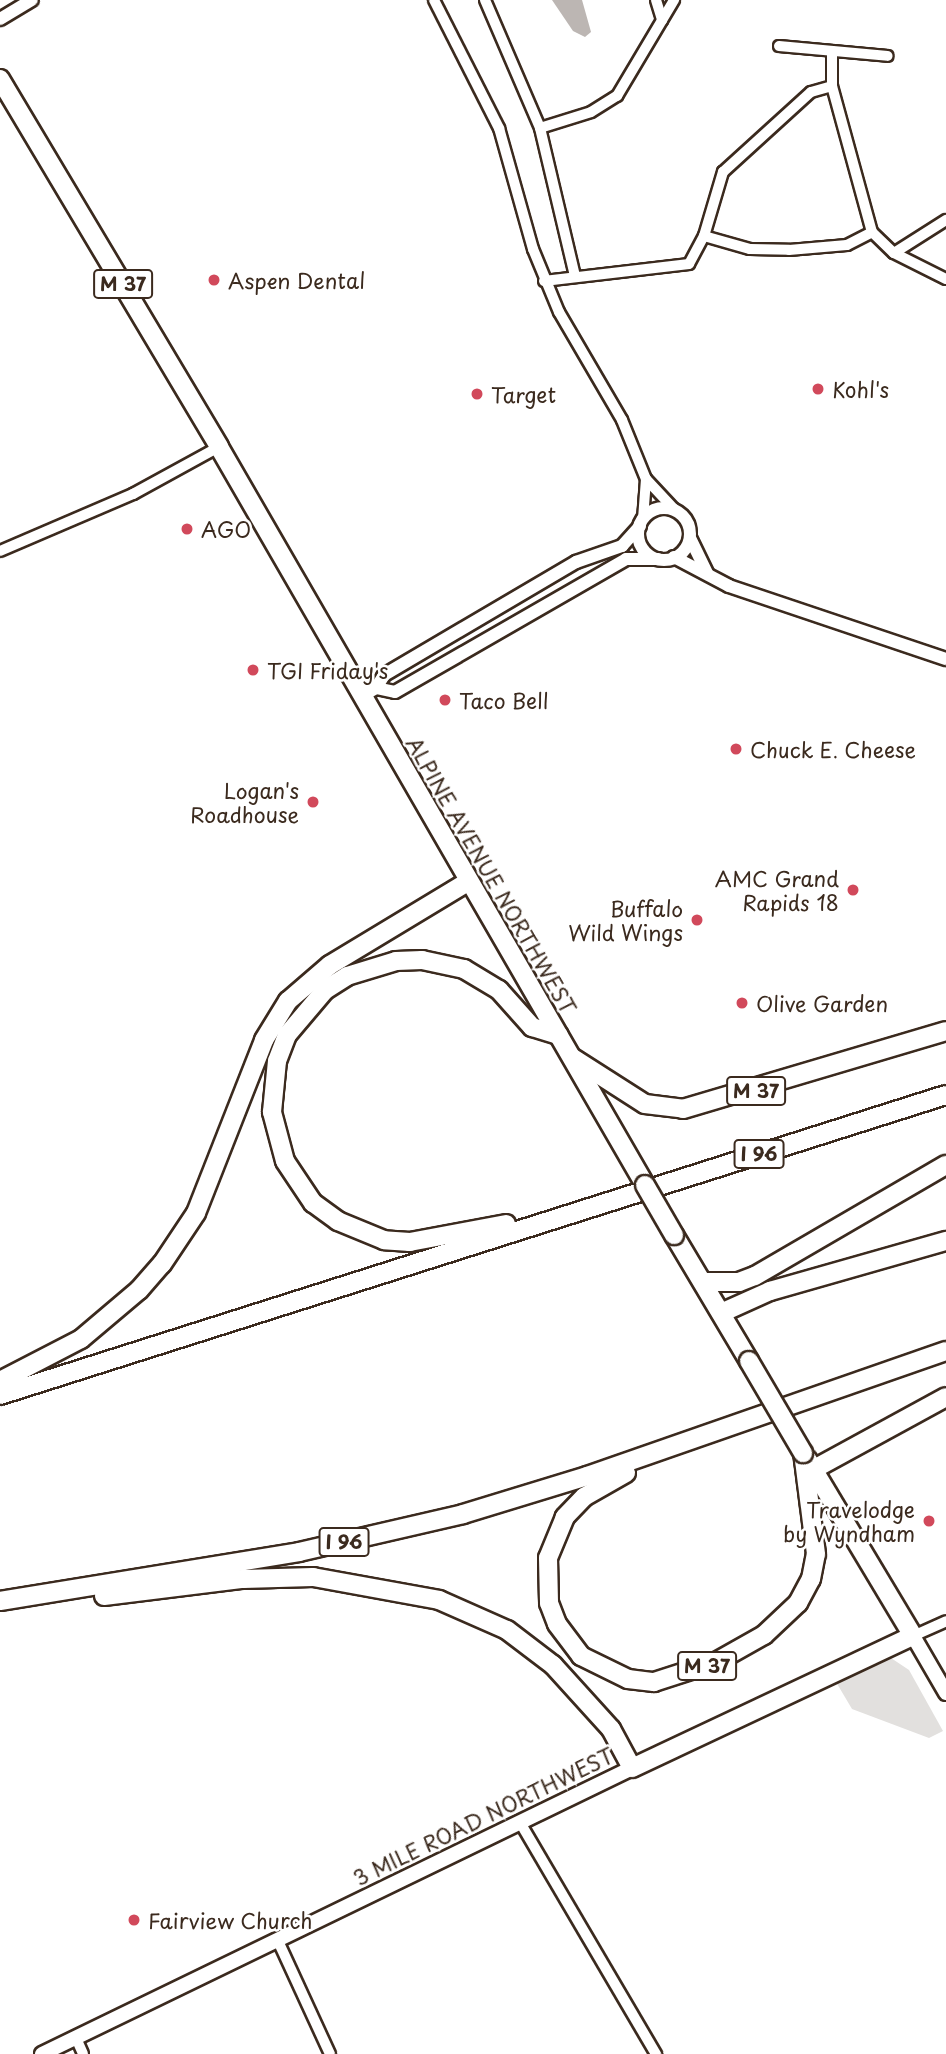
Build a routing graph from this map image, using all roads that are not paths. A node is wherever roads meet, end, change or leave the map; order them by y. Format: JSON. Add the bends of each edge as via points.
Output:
{"nodes":[{"id":1,"x":32,"y":0,"type":"edge"},
{"id":2,"x":433,"y":0,"type":"edge"},
{"id":3,"x":485,"y":0,"type":"edge"},
{"id":4,"x":656,"y":0,"type":"edge"},
{"id":5,"x":674,"y":0,"type":"edge"},
{"id":6,"x":0,"y":19,"type":"edge"},
{"id":7,"x":662,"y":20,"type":"junction"},
{"id":8,"x":779,"y":46,"type":"dead end"},
{"id":9,"x":832,"y":51,"type":"junction"},
{"id":10,"x":888,"y":56,"type":"dead end"},
{"id":11,"x":0,"y":79,"type":"edge"},
{"id":12,"x":832,"y":86,"type":"junction"},
{"id":13,"x":540,"y":128,"type":"junction"},
{"id":14,"x":946,"y":220,"type":"edge"},
{"id":15,"x":872,"y":232,"type":"junction"},
{"id":16,"x":704,"y":236,"type":"junction"},
{"id":17,"x":894,"y":253,"type":"junction"},
{"id":18,"x":575,"y":276,"type":"junction"},
{"id":19,"x":946,"y":279,"type":"edge"},
{"id":20,"x":544,"y":281,"type":"junction"},
{"id":21,"x":219,"y":447,"type":"junction"},
{"id":22,"x":646,"y":479,"type":"junction"},
{"id":23,"x":675,"y":510,"type":"junction"},
{"id":24,"x":642,"y":522,"type":"junction"},
{"id":25,"x":690,"y":538,"type":"junction"},
{"id":26,"x":0,"y":551,"type":"edge"},
{"id":27,"x":674,"y":557,"type":"junction"},
{"id":28,"x":658,"y":559,"type":"junction"},
{"id":29,"x":710,"y":576,"type":"junction"},
{"id":30,"x":946,"y":659,"type":"edge"},
{"id":31,"x":369,"y":692,"type":"junction"},
{"id":32,"x":469,"y":881,"type":"junction"},
{"id":33,"x":946,"y":1031,"type":"edge"},
{"id":34,"x":559,"y":1035,"type":"junction"},
{"id":35,"x":573,"y":1059,"type":"junction"},
{"id":36,"x":946,"y":1095,"type":"edge"},
{"id":37,"x":946,"y":1166,"type":"edge"},
{"id":38,"x":572,"y":1214,"type":"junction"},
{"id":39,"x":946,"y":1241,"type":"edge"},
{"id":40,"x":703,"y":1282,"type":"junction"},
{"id":41,"x":746,"y":1300,"type":"junction"},
{"id":42,"x":721,"y":1313,"type":"junction"},
{"id":43,"x":946,"y":1351,"type":"edge"},
{"id":44,"x":0,"y":1381,"type":"edge"},
{"id":45,"x":0,"y":1395,"type":"edge"},
{"id":46,"x":946,"y":1397,"type":"edge"},
{"id":47,"x":679,"y":1445,"type":"junction"},
{"id":48,"x":803,"y":1453,"type":"junction"},
{"id":49,"x":814,"y":1469,"type":"junction"},
{"id":50,"x":0,"y":1603,"type":"edge"},
{"id":51,"x":946,"y":1621,"type":"edge"},
{"id":52,"x":914,"y":1636,"type":"junction"},
{"id":53,"x":946,"y":1693,"type":"edge"},
{"id":54,"x":632,"y":1768,"type":"junction"},
{"id":55,"x":522,"y":1824,"type":"junction"},
{"id":56,"x":278,"y":1941,"type":"junction"},
{"id":57,"x":76,"y":2038,"type":"junction"},
{"id":58,"x":42,"y":2054,"type":"edge"},
{"id":59,"x":83,"y":2054,"type":"edge"},
{"id":60,"x":330,"y":2054,"type":"edge"},
{"id":61,"x":656,"y":2054,"type":"edge"}],
"edges":[{"from":1,"to":6,"type":"street"},
{"from":2,"to":20,"type":"street","via":[[499,128]]},
{"from":3,"to":13,"type":"street"},
{"from":4,"to":7,"type":"street"},
{"from":5,"to":7,"type":"street"},
{"from":7,"to":13,"type":"street","via":[[617,96],[591,112]]},
{"from":8,"to":9,"type":"street"},
{"from":9,"to":10,"type":"street"},
{"from":9,"to":12,"type":"street"},
{"from":11,"to":21,"type":"highway","name":"ALPINE AVENUE NORTHWEST","number":"M 37"},
{"from":12,"to":15,"type":"street"},
{"from":12,"to":16,"type":"street","via":[[811,92],[723,172]]},
{"from":13,"to":18,"type":"street"},
{"from":14,"to":17,"type":"street"},
{"from":15,"to":16,"type":"street","via":[[847,245],[789,250],[750,249]]},
{"from":15,"to":17,"type":"street"},
{"from":16,"to":18,"type":"street","via":[[689,264]]},
{"from":17,"to":19,"type":"street"},
{"from":18,"to":20,"type":"street"},
{"from":20,"to":22,"type":"street","via":[[622,420]]},
{"from":21,"to":26,"type":"street","via":[[133,494]]},
{"from":21,"to":31,"type":"highway","name":"ALPINE AVENUE NORTHWEST","number":"M 37"},
{"from":22,"to":23,"type":"street"},
{"from":22,"to":24,"type":"street"},
{"from":23,"to":24,"type":"street","via":[[657,509]]},
{"from":23,"to":25,"type":"street","via":[[687,521]]},
{"from":24,"to":28,"type":"street","via":[[644,550]]},
{"from":24,"to":31,"type":"street","via":[[622,546],[568,567],[384,675]]},
{"from":25,"to":27,"type":"street"},
{"from":25,"to":29,"type":"street"},
{"from":27,"to":28,"type":"street"},
{"from":27,"to":29,"type":"street"},
{"from":28,"to":31,"type":"street","via":[[626,559],[396,692]]},
{"from":29,"to":30,"type":"street"},
{"from":31,"to":32,"type":"highway","name":"ALPINE AVENUE NORTHWEST","number":"M 37","via":[[404,770]]},
{"from":32,"to":34,"type":"highway","name":"ALPINE AVENUE NORTHWEST","number":"M 37"},
{"from":32,"to":44,"type":"highway","via":[[330,965],[288,1000],[264,1040],[195,1213],[162,1264],[123,1306],[81,1339]]},
{"from":33,"to":35,"type":"highway","number":"M 37","via":[[684,1110],[645,1104]]},
{"from":34,"to":35,"type":"highway","name":"ALPINE AVENUE NORTHWEST","number":"M 37"},
{"from":34,"to":38,"type":"highway","via":[[532,1027],[499,990],[464,969],[422,960],[373,966],[325,990],[287,1035],[275,1071],[272,1112],[277,1140],[297,1182],[313,1203],[360,1232],[384,1240],[423,1241],[537,1216]]},
{"from":35,"to":40,"type":"highway","name":"ALPINE AVENUE NORTHWEST","number":"M 37","bridge":true},
{"from":36,"to":38,"type":"highway","number":"I 96"},
{"from":37,"to":40,"type":"highway","via":[[755,1276],[738,1282]]},
{"from":38,"to":45,"type":"highway","number":"I 96"},
{"from":39,"to":41,"type":"highway"},
{"from":40,"to":41,"type":"highway","via":[[726,1299]]},
{"from":40,"to":42,"type":"highway","name":"ALPINE AVENUE NORTHWEST","number":"M 37"},
{"from":41,"to":42,"type":"highway"},
{"from":42,"to":48,"type":"highway","name":"ALPINE AVENUE NORTHWEST","number":"M 37","bridge":true},
{"from":43,"to":47,"type":"highway","number":"I 96"},
{"from":46,"to":49,"type":"highway"},
{"from":47,"to":48,"type":"highway","number":"M 37","via":[[584,1497],[565,1517],[548,1558],[549,1603],[568,1642],[601,1670],[628,1679],[654,1682],[706,1667],[764,1635],[798,1603],[811,1579],[816,1554]]},
{"from":47,"to":50,"type":"highway","number":"I 96","via":[[526,1495],[377,1535]]},
{"from":48,"to":49,"type":"highway","name":"ALPINE AVENUE NORTHWEST"},
{"from":49,"to":52,"type":"highway","name":"ALPINE AVENUE NORTHWEST"},
{"from":50,"to":54,"type":"highway","via":[[40,1604],[276,1576],[404,1590],[471,1611],[536,1651],[594,1709]]},
{"from":51,"to":52,"type":"street","name":"3 MILE ROAD NORTHWEST"},
{"from":52,"to":53,"type":"main road","name":"ALPINE AVENUE NORTHWEST"},
{"from":52,"to":54,"type":"highway","name":"3 MILE ROAD NORTHWEST"},
{"from":54,"to":55,"type":"main road","name":"3 MILE ROAD NORTHWEST"},
{"from":55,"to":56,"type":"main road","name":"3 MILE ROAD NORTHWEST"},
{"from":55,"to":61,"type":"street"},
{"from":56,"to":57,"type":"main road","name":"3 MILE ROAD NORTHWEST"},
{"from":56,"to":60,"type":"street"},
{"from":57,"to":58,"type":"main road","name":"3 MILE ROAD NORTHWEST"},
{"from":57,"to":59,"type":"street"}]}
